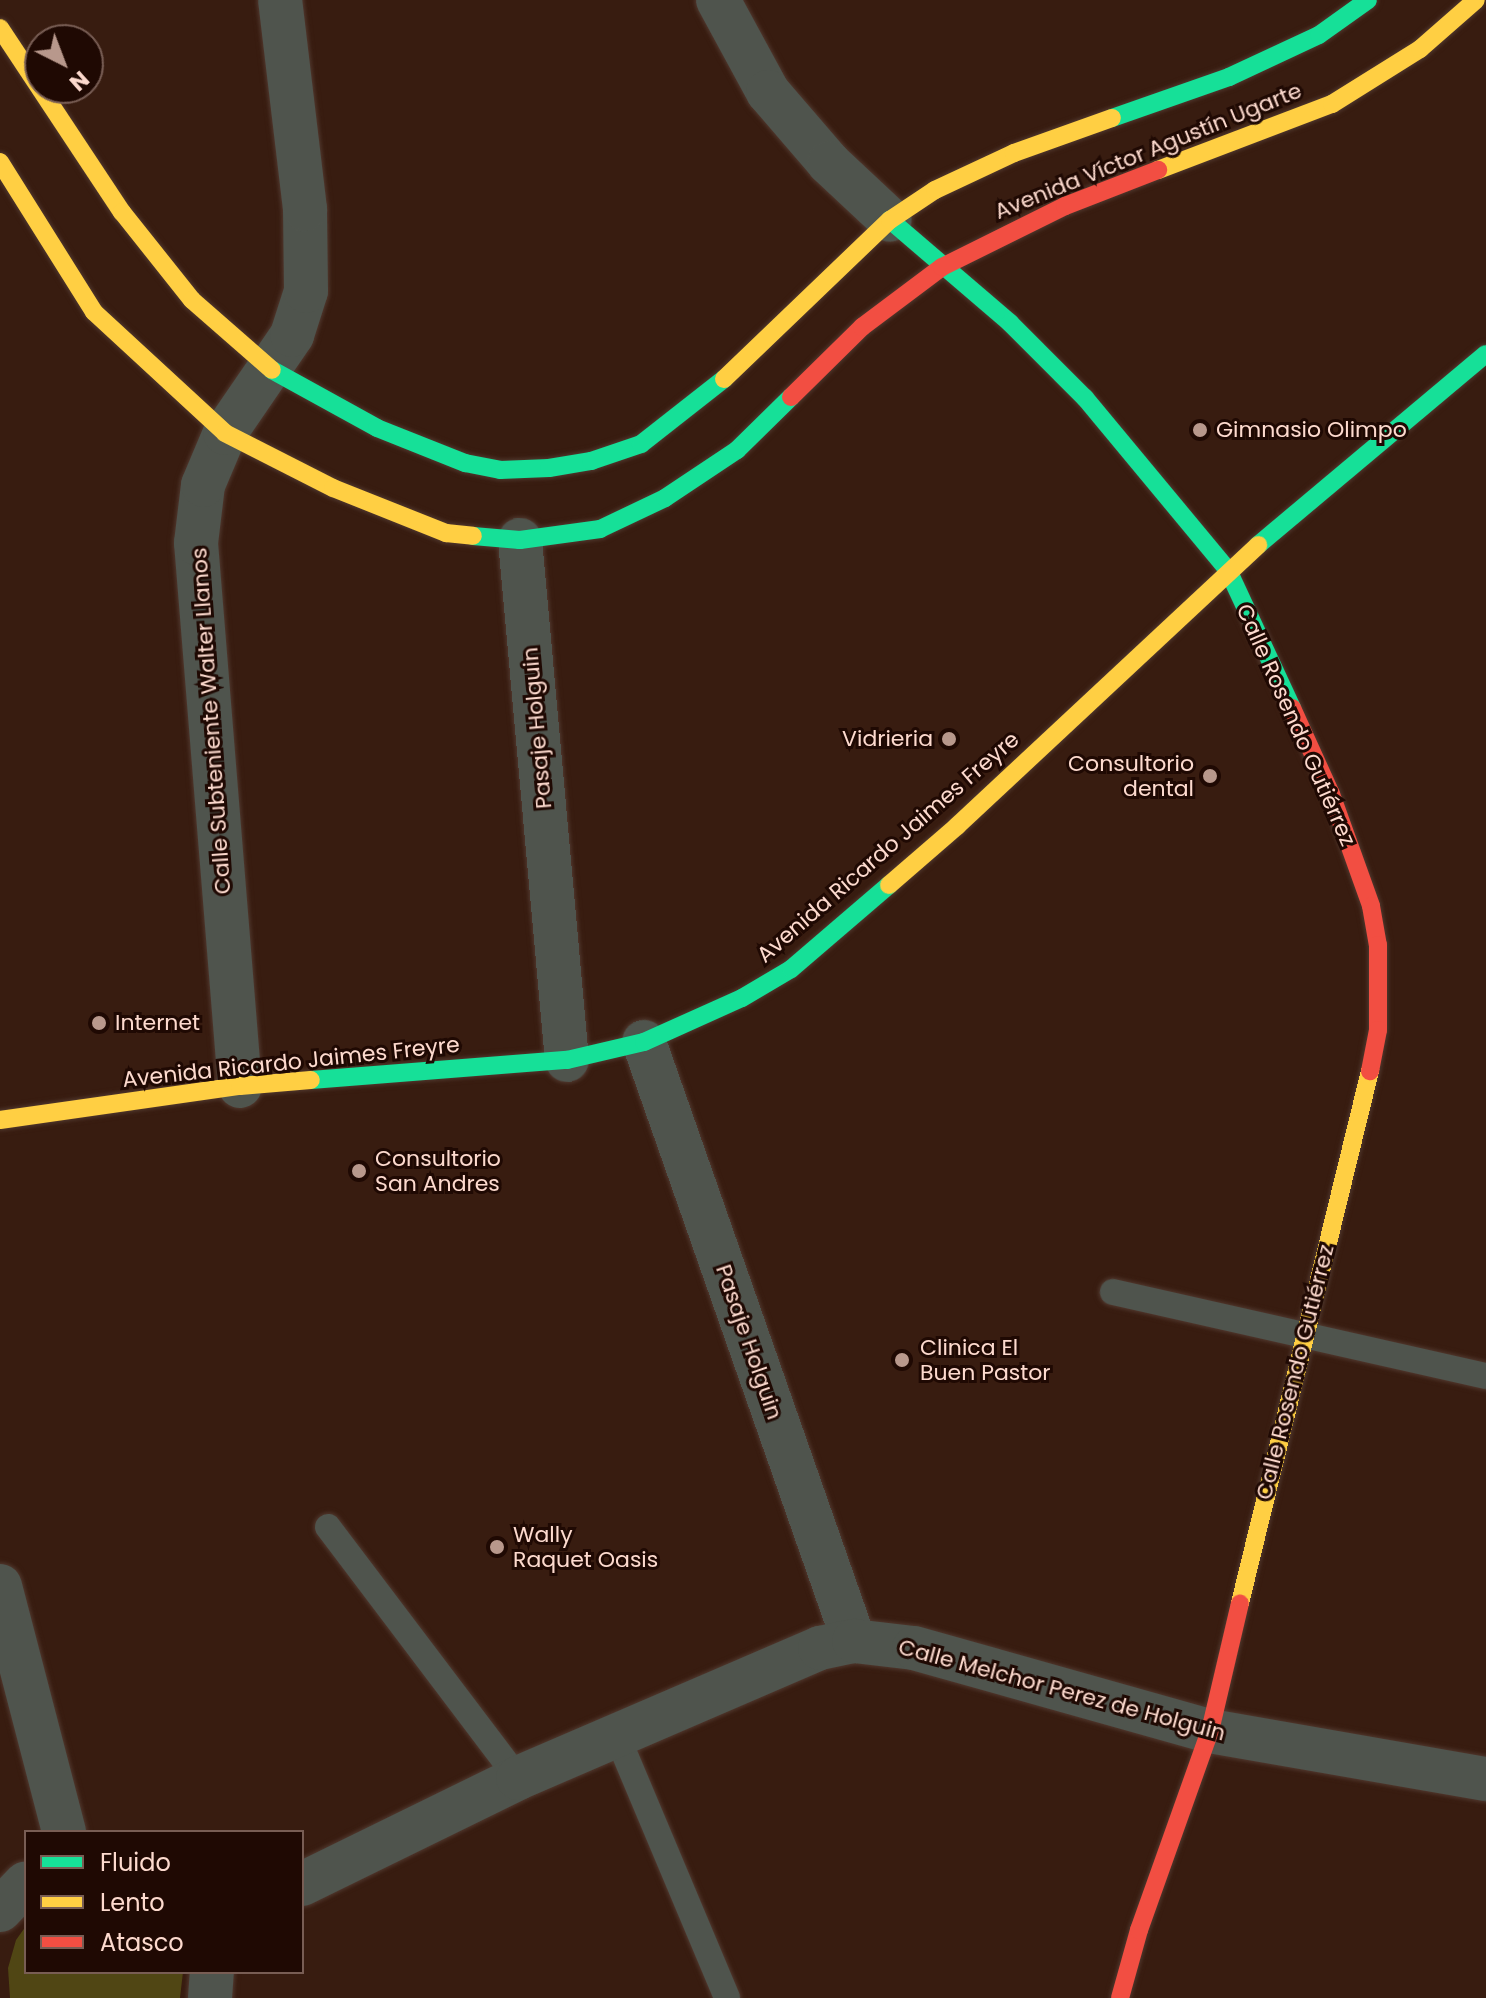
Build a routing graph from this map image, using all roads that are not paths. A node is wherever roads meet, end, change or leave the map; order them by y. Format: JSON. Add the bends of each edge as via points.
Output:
{"nodes":[{"id":1,"x":280,"y":0,"type":"edge"},
{"id":2,"x":718,"y":0,"type":"edge"},
{"id":3,"x":1368,"y":0,"type":"edge"},
{"id":4,"x":1476,"y":0,"type":"edge"},
{"id":5,"x":0,"y":28,"type":"edge"},
{"id":6,"x":0,"y":162,"type":"edge"},
{"id":7,"x":890,"y":220,"type":"junction"},
{"id":8,"x":942,"y":267,"type":"junction"},
{"id":9,"x":1486,"y":354,"type":"edge"},
{"id":10,"x":269,"y":368,"type":"junction"},
{"id":11,"x":225,"y":433,"type":"junction"},
{"id":12,"x":520,"y":540,"type":"junction"},
{"id":13,"x":1228,"y":570,"type":"junction"},
{"id":14,"x":644,"y":1042,"type":"junction"},
{"id":15,"x":567,"y":1060,"type":"junction"},
{"id":16,"x":240,"y":1086,"type":"junction"},
{"id":17,"x":0,"y":1120,"type":"edge"},
{"id":18,"x":1113,"y":1292,"type":"dead end"},
{"id":19,"x":1303,"y":1337,"type":"junction"},
{"id":20,"x":1486,"y":1376,"type":"edge"},
{"id":21,"x":328,"y":1527,"type":"dead end"},
{"id":22,"x":0,"y":1586,"type":"edge"},
{"id":23,"x":854,"y":1641,"type":"junction"},
{"id":24,"x":1210,"y":1731,"type":"junction"},
{"id":25,"x":617,"y":1736,"type":"junction"},
{"id":26,"x":518,"y":1778,"type":"junction"},
{"id":27,"x":1486,"y":1779,"type":"edge"},
{"id":28,"x":63,"y":1830,"type":"edge"},
{"id":29,"x":304,"y":1883,"type":"edge"},
{"id":30,"x":24,"y":1885,"type":"edge"},
{"id":31,"x":0,"y":1910,"type":"edge"},
{"id":32,"x":212,"y":1974,"type":"edge"},
{"id":33,"x":210,"y":1998,"type":"edge"},
{"id":34,"x":727,"y":1998,"type":"edge"},
{"id":35,"x":1120,"y":1998,"type":"edge"}],
"edges":[{"from":1,"to":10,"type":"street","name":"Calle Subteniente Walter Llanos","via":[[305,209],[306,291],[292,335]]},
{"from":2,"to":7,"type":"street","name":"Calle Rosendo Gutiérrez","via":[[768,92],[829,163]]},
{"from":3,"to":7,"type":"street","name":"Avenida Víctor Agustín Ugarte","via":[[1319,35],[1229,77],[1014,153],[935,190]]},
{"from":4,"to":8,"type":"street","name":"Avenida Víctor Agustín Ugarte","via":[[1420,49],[1332,104],[1065,206]]},
{"from":5,"to":10,"type":"street","name":"Avenida Víctor Agustín Ugarte","via":[[122,212],[192,300]]},
{"from":6,"to":11,"type":"street","name":"Avenida Víctor Agustín Ugarte","via":[[94,312]]},
{"from":7,"to":8,"type":"street","name":"Calle Rosendo Gutiérrez"},
{"from":7,"to":10,"type":"street","name":"Avenida Víctor Agustín Ugarte","via":[[716,386],[641,444],[591,461],[500,470],[465,463],[377,428]]},
{"from":8,"to":12,"type":"street","name":"Avenida Víctor Agustín Ugarte","via":[[862,327],[737,450],[665,498],[600,529]]},
{"from":8,"to":13,"type":"street","name":"Calle Rosendo Gutiérrez","via":[[1010,323],[1085,398]]},
{"from":9,"to":13,"type":"street","name":"Avenida Ricardo Jaimes Freyre"},
{"from":10,"to":11,"type":"street","name":"Calle Subteniente Walter Llanos"},
{"from":11,"to":12,"type":"street","name":"Avenida Víctor Agustín Ugarte","via":[[333,488],[446,533]]},
{"from":11,"to":16,"type":"street","name":"Calle Subteniente Walter Llanos","via":[[203,485],[196,543]]},
{"from":12,"to":15,"type":"street","name":"Pasaje Holguin"},
{"from":13,"to":14,"type":"street","name":"Avenida Ricardo Jaimes Freyre","via":[[957,826],[791,969],[742,998]]},
{"from":13,"to":19,"type":"street","name":"Calle Rosendo Gutiérrez","via":[[1331,794],[1371,906],[1378,945],[1378,1030]]},
{"from":14,"to":15,"type":"street","name":"Avenida Ricardo Jaimes Freyre"},
{"from":14,"to":23,"type":"street","name":"Pasaje Holguin"},
{"from":15,"to":16,"type":"street","name":"Avenida Ricardo Jaimes Freyre"},
{"from":16,"to":17,"type":"street","name":"Avenida Ricardo Jaimes Freyre"},
{"from":18,"to":19,"type":"lane"},
{"from":19,"to":20,"type":"lane"},
{"from":19,"to":24,"type":"street","name":"Calle Rosendo Gutiérrez"},
{"from":21,"to":26,"type":"lane"},
{"from":22,"to":28,"type":"street"},
{"from":23,"to":24,"type":"street","name":"Calle Melchor Perez de Holguin","via":[[914,1648]]},
{"from":23,"to":25,"type":"street","name":"Calle Melchor Perez de Holguin","via":[[820,1648]]},
{"from":24,"to":27,"type":"street","name":"Calle Melchor Perez de Holguin"},
{"from":24,"to":35,"type":"street","name":"Calle Rosendo Gutiérrez"},
{"from":25,"to":26,"type":"street","name":"Calle Melchor Perez de Holguin"},
{"from":25,"to":34,"type":"lane"},
{"from":26,"to":29,"type":"street","name":"Calle Melchor Perez de Holguin"},
{"from":30,"to":31,"type":"street"},
{"from":32,"to":33,"type":"street"}]}
